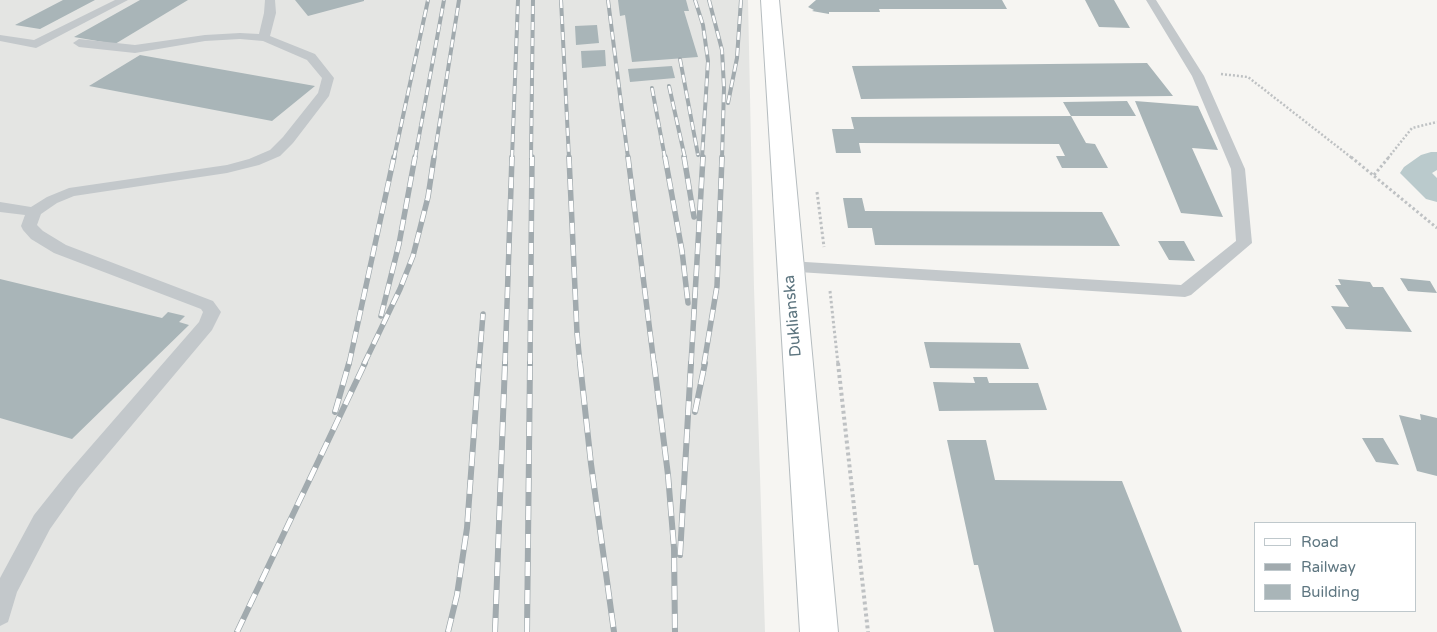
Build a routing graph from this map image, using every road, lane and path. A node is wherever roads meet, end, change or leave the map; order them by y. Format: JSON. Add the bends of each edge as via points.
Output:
{"nodes":[{"id":1,"x":123,"y":0,"type":"edge"},
{"id":2,"x":270,"y":0,"type":"edge"},
{"id":3,"x":770,"y":0,"type":"edge"},
{"id":4,"x":1151,"y":0,"type":"edge"},
{"id":5,"x":0,"y":38,"type":"edge"},
{"id":6,"x":264,"y":38,"type":"junction"},
{"id":7,"x":79,"y":43,"type":"dead end"},
{"id":8,"x":1198,"y":76,"type":"junction"},
{"id":9,"x":1437,"y":122,"type":"edge"},
{"id":10,"x":1374,"y":175,"type":"junction"},
{"id":11,"x":816,"y":188,"type":"dead end"},
{"id":12,"x":0,"y":207,"type":"edge"},
{"id":13,"x":34,"y":212,"type":"junction"},
{"id":14,"x":1437,"y":228,"type":"edge"},
{"id":15,"x":789,"y":268,"type":"junction"},
{"id":16,"x":827,"y":270,"type":"junction"},
{"id":17,"x":0,"y":614,"type":"edge"},
{"id":18,"x":819,"y":632,"type":"edge"},
{"id":19,"x":868,"y":632,"type":"edge"}],
"edges":[{"from":1,"to":5,"type":"lane","via":[[36,44]]},
{"from":2,"to":6,"type":"lane"},
{"from":3,"to":15,"type":"street","name":"Duklianska"},
{"from":4,"to":8,"type":"lane"},
{"from":6,"to":7,"type":"lane","via":[[205,38],[135,49]]},
{"from":6,"to":13,"type":"lane","via":[[311,58],[328,78],[324,94],[275,153],[227,169],[69,193]]},
{"from":8,"to":10,"type":"path","via":[[1225,74],[1248,77]]},
{"from":8,"to":16,"type":"lane","via":[[1238,169],[1244,243],[1186,291]]},
{"from":9,"to":10,"type":"path","via":[[1412,128]]},
{"from":10,"to":14,"type":"path"},
{"from":11,"to":16,"type":"path"},
{"from":12,"to":13,"type":"lane"},
{"from":13,"to":17,"type":"lane","via":[[29,226],[60,249],[207,305],[212,312],[206,325],[72,482],[42,522],[6,591]]},
{"from":15,"to":16,"type":"lane"},
{"from":15,"to":18,"type":"street","name":"Duklianska"},
{"from":16,"to":19,"type":"path"}]}
